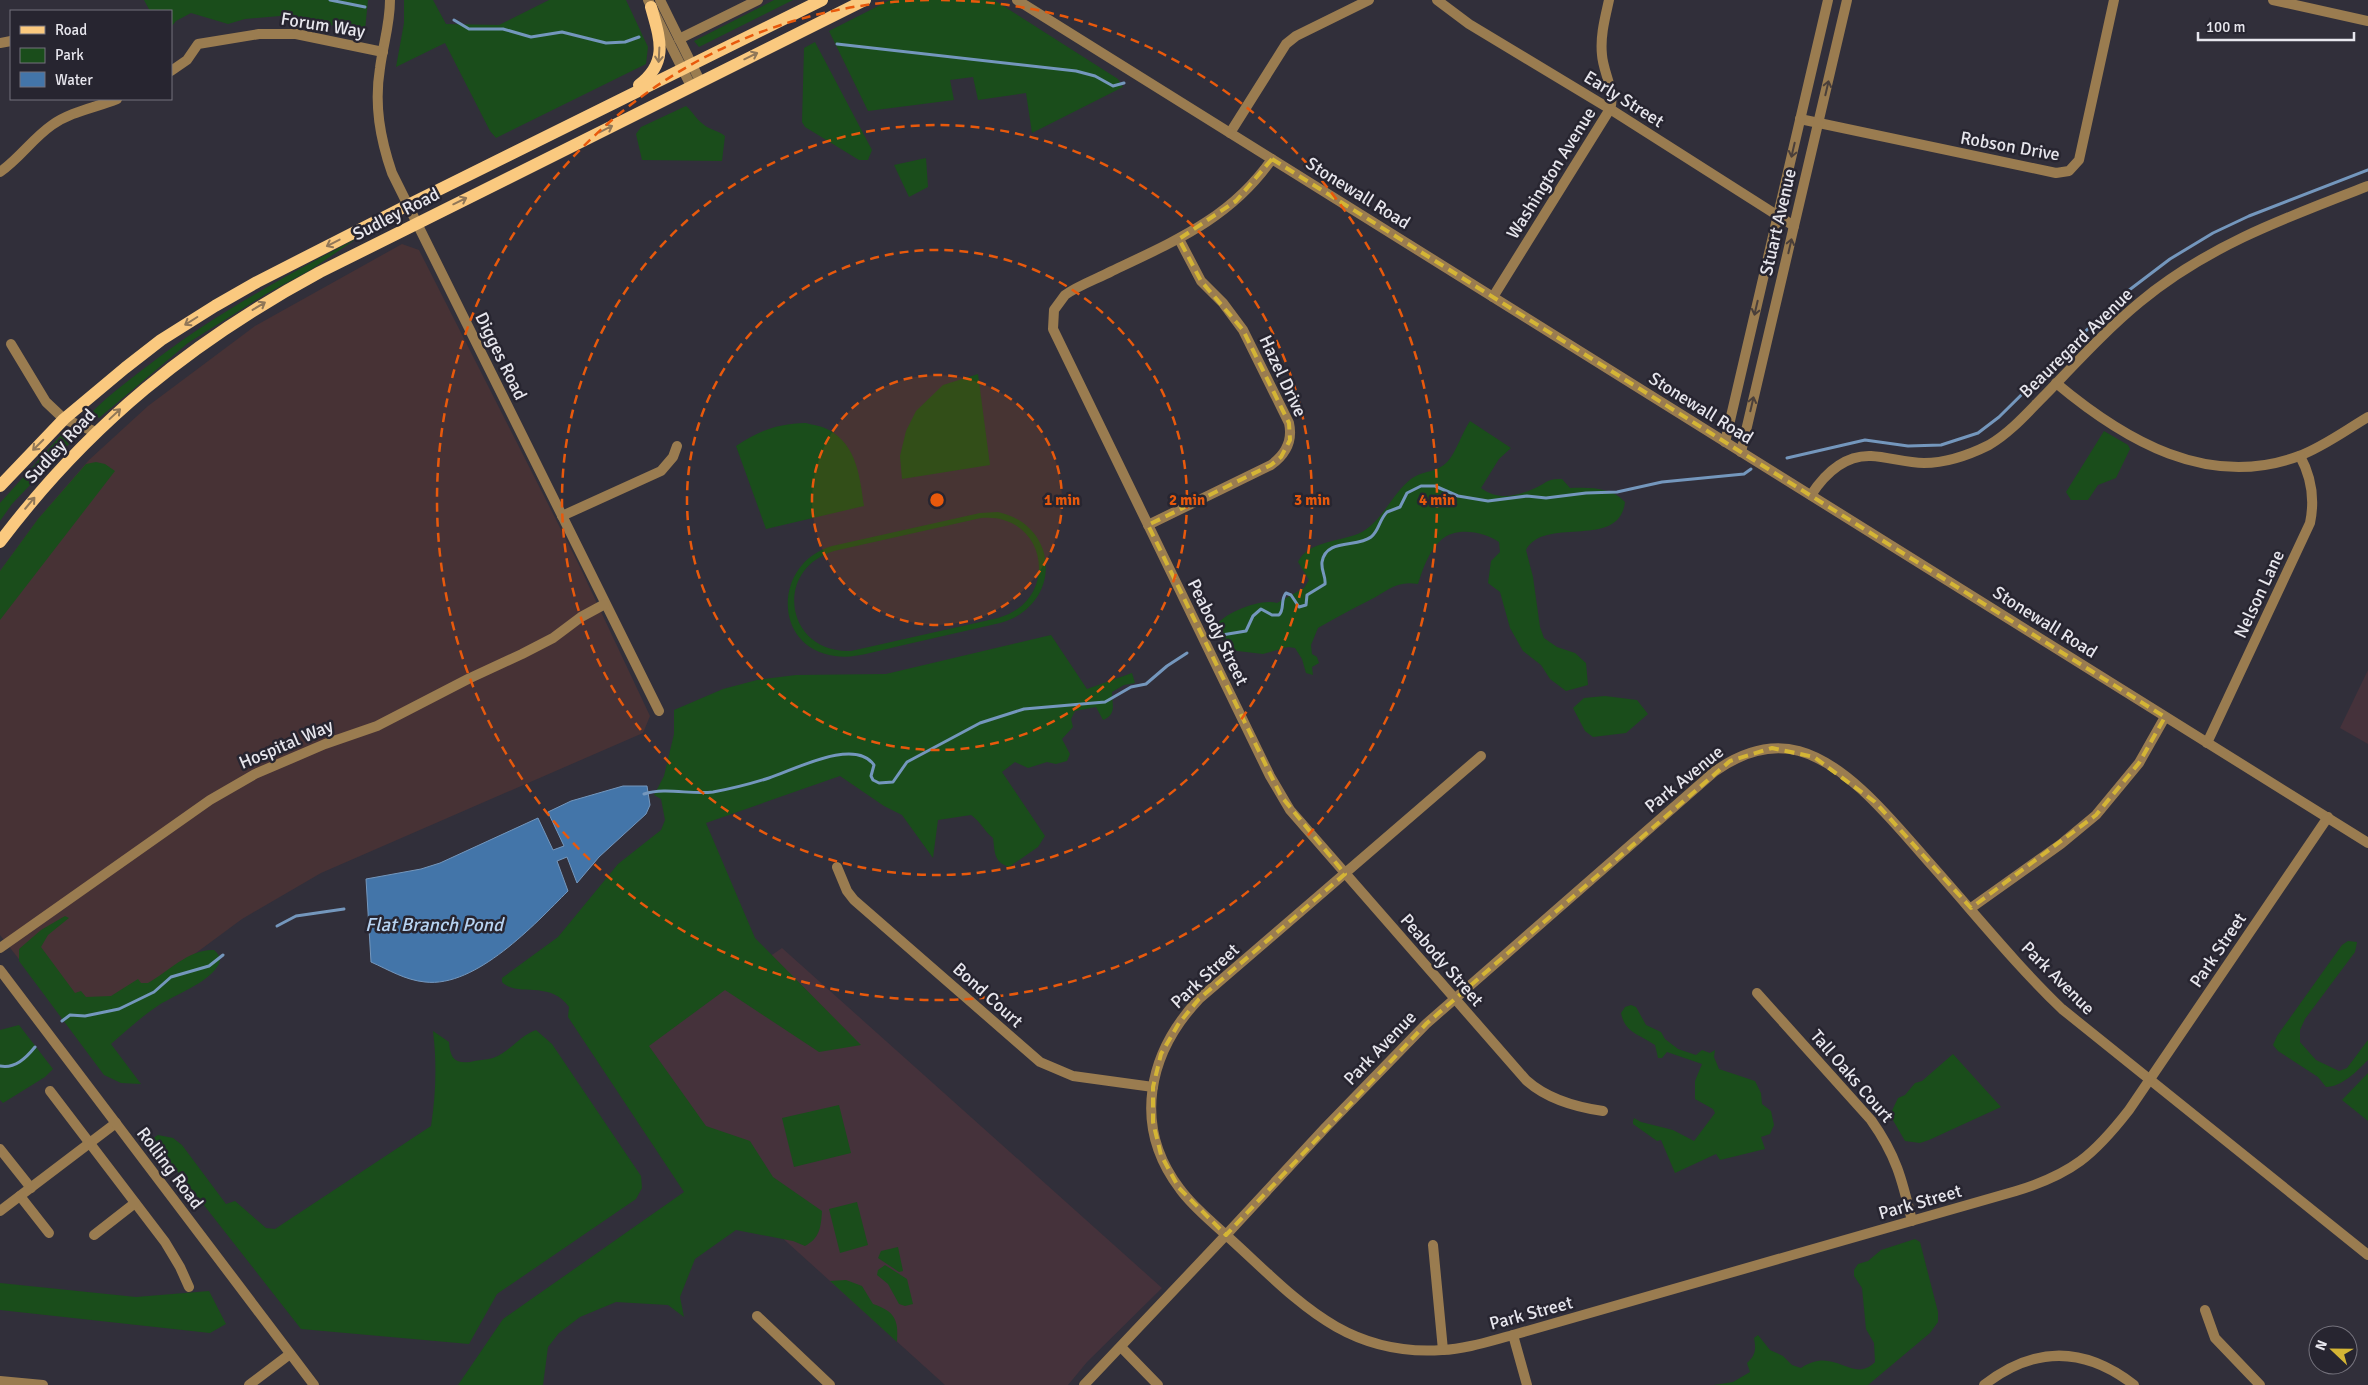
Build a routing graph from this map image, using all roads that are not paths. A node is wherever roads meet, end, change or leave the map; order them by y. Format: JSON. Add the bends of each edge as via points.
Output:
{"nodes":[{"id":1,"x":390,"y":0,"type":"edge"},
{"id":2,"x":758,"y":0,"type":"edge"},
{"id":3,"x":822,"y":0,"type":"edge"},
{"id":4,"x":865,"y":0,"type":"edge"},
{"id":5,"x":1017,"y":0,"type":"edge"},
{"id":6,"x":1369,"y":0,"type":"edge"},
{"id":7,"x":1437,"y":0,"type":"edge"},
{"id":8,"x":1609,"y":0,"type":"edge"},
{"id":9,"x":1828,"y":0,"type":"edge"},
{"id":10,"x":1847,"y":0,"type":"edge"},
{"id":11,"x":2114,"y":0,"type":"edge"},
{"id":12,"x":2273,"y":0,"type":"edge"},
{"id":13,"x":653,"y":2,"type":"edge"},
{"id":14,"x":2368,"y":22,"type":"edge"},
{"id":15,"x":679,"y":38,"type":"junction"},
{"id":16,"x":383,"y":52,"type":"junction"},
{"id":17,"x":687,"y":66,"type":"junction"},
{"id":18,"x":172,"y":70,"type":"edge"},
{"id":19,"x":696,"y":83,"type":"junction"},
{"id":20,"x":623,"y":98,"type":"junction"},
{"id":21,"x":114,"y":100,"type":"edge"},
{"id":22,"x":1610,"y":109,"type":"junction"},
{"id":23,"x":1800,"y":119,"type":"junction"},
{"id":24,"x":1818,"y":123,"type":"junction"},
{"id":25,"x":1230,"y":133,"type":"junction"},
{"id":26,"x":1272,"y":159,"type":"junction"},
{"id":27,"x":0,"y":172,"type":"edge"},
{"id":28,"x":2368,"y":186,"type":"edge"},
{"id":29,"x":408,"y":205,"type":"junction"},
{"id":30,"x":1778,"y":215,"type":"junction"},
{"id":31,"x":417,"y":223,"type":"junction"},
{"id":32,"x":1794,"y":226,"type":"junction"},
{"id":33,"x":1179,"y":239,"type":"junction"},
{"id":34,"x":1494,"y":297,"type":"junction"},
{"id":35,"x":11,"y":344,"type":"dead end"},
{"id":36,"x":2056,"y":383,"type":"junction"},
{"id":37,"x":2368,"y":416,"type":"edge"},
{"id":38,"x":64,"y":419,"type":"junction"},
{"id":39,"x":96,"y":432,"type":"junction"},
{"id":40,"x":1725,"y":442,"type":"junction"},
{"id":41,"x":677,"y":446,"type":"dead end"},
{"id":42,"x":1741,"y":452,"type":"junction"},
{"id":43,"x":2300,"y":456,"type":"junction"},
{"id":44,"x":0,"y":486,"type":"edge"},
{"id":45,"x":1810,"y":495,"type":"junction"},
{"id":46,"x":562,"y":516,"type":"junction"},
{"id":47,"x":1148,"y":524,"type":"junction"},
{"id":48,"x":0,"y":542,"type":"edge"},
{"id":49,"x":605,"y":604,"type":"junction"},
{"id":50,"x":659,"y":711,"type":"dead end"},
{"id":51,"x":2165,"y":716,"type":"junction"},
{"id":52,"x":2207,"y":742,"type":"junction"},
{"id":53,"x":1481,"y":756,"type":"dead end"},
{"id":54,"x":2328,"y":817,"type":"junction"},
{"id":55,"x":2368,"y":842,"type":"edge"},
{"id":56,"x":837,"y":867,"type":"dead end"},
{"id":57,"x":1345,"y":874,"type":"junction"},
{"id":58,"x":1971,"y":908,"type":"junction"},
{"id":59,"x":0,"y":948,"type":"edge"},
{"id":60,"x":0,"y":970,"type":"edge"},
{"id":61,"x":1757,"y":993,"type":"dead end"},
{"id":62,"x":1455,"y":998,"type":"junction"},
{"id":63,"x":2149,"y":1079,"type":"junction"},
{"id":64,"x":1153,"y":1087,"type":"junction"},
{"id":65,"x":50,"y":1091,"type":"dead end"},
{"id":66,"x":1603,"y":1111,"type":"dead end"},
{"id":67,"x":116,"y":1123,"type":"junction"},
{"id":68,"x":90,"y":1143,"type":"junction"},
{"id":69,"x":0,"y":1149,"type":"edge"},
{"id":70,"x":31,"y":1188,"type":"junction"},
{"id":71,"x":20,"y":1196,"type":"junction"},
{"id":72,"x":135,"y":1203,"type":"junction"},
{"id":73,"x":0,"y":1211,"type":"edge"},
{"id":74,"x":1912,"y":1221,"type":"junction"},
{"id":75,"x":49,"y":1232,"type":"dead end"},
{"id":76,"x":94,"y":1235,"type":"dead end"},
{"id":77,"x":1226,"y":1235,"type":"junction"},
{"id":78,"x":1433,"y":1245,"type":"dead end"},
{"id":79,"x":2368,"y":1255,"type":"edge"},
{"id":80,"x":189,"y":1287,"type":"dead end"},
{"id":81,"x":2205,"y":1310,"type":"dead end"},
{"id":82,"x":757,"y":1316,"type":"dead end"},
{"id":83,"x":1513,"y":1335,"type":"junction"},
{"id":84,"x":1121,"y":1347,"type":"junction"},
{"id":85,"x":1443,"y":1350,"type":"junction"},
{"id":86,"x":290,"y":1354,"type":"junction"},
{"id":87,"x":0,"y":1381,"type":"edge"},
{"id":88,"x":42,"y":1385,"type":"edge"},
{"id":89,"x":249,"y":1385,"type":"edge"},
{"id":90,"x":314,"y":1385,"type":"edge"},
{"id":91,"x":830,"y":1385,"type":"edge"},
{"id":92,"x":1084,"y":1385,"type":"edge"},
{"id":93,"x":1158,"y":1385,"type":"edge"},
{"id":94,"x":1527,"y":1385,"type":"edge"},
{"id":95,"x":1984,"y":1385,"type":"edge"},
{"id":96,"x":2134,"y":1385,"type":"edge"},
{"id":97,"x":2260,"y":1385,"type":"edge"}],
"edges":[{"from":1,"to":16,"type":"street","name":"Digges Road"},
{"from":2,"to":15,"type":"street"},
{"from":3,"to":17,"type":"main road","name":"Sudley Road"},
{"from":19,"to":4,"type":"main road","name":"Sudley Road","one_way":true},
{"from":5,"to":25,"type":"street","name":"Stonewall Road"},
{"from":6,"to":25,"type":"street","via":[[1286,44]]},
{"from":7,"to":22,"type":"street","name":"Early Street","via":[[1469,24]]},
{"from":8,"to":22,"type":"street","name":"Washington Avenue","via":[[1601,52],[1612,100]]},
{"from":9,"to":23,"type":"street","name":"Stuart Avenue"},
{"from":24,"to":10,"type":"street","name":"Stuart Avenue","one_way":true},
{"from":11,"to":24,"type":"street","name":"Robson Drive","via":[[2079,160],[2068,172],[2056,173]]},
{"from":12,"to":14,"type":"street"},
{"from":13,"to":15,"type":"street"},
{"from":13,"to":17,"type":"street"},
{"from":13,"to":20,"type":"main road","one_way":true,"via":[[659,62],[649,78]]},
{"from":15,"to":17,"type":"street"},
{"from":16,"to":18,"type":"street","name":"Forum Way","via":[[296,34],[259,34],[198,44],[187,60]]},
{"from":16,"to":29,"type":"street","name":"Digges Road","via":[[377,90],[380,135],[392,173]]},
{"from":17,"to":19,"type":"street"},
{"from":17,"to":20,"type":"main road","name":"Sudley Road"},
{"from":31,"to":19,"type":"main road","name":"Sudley Road","one_way":true},
{"from":20,"to":29,"type":"main road","name":"Sudley Road"},
{"from":21,"to":27,"type":"street","via":[[80,110],[52,125]]},
{"from":22,"to":30,"type":"street","name":"Early Street"},
{"from":22,"to":34,"type":"street","name":"Washington Avenue"},
{"from":23,"to":24,"type":"street","name":"Robson Drive"},
{"from":23,"to":30,"type":"street","name":"Stuart Avenue","one_way":true},
{"from":24,"to":32,"type":"street","name":"Stuart Avenue"},
{"from":25,"to":26,"type":"street","name":"Stonewall Road"},
{"from":26,"to":33,"type":"street","name":"Peabody Street","via":[[1236,201]]},
{"from":26,"to":34,"type":"street","name":"Stonewall Road"},
{"from":28,"to":36,"type":"street","name":"Beauregard Avenue","via":[[2248,234],[2183,270],[2119,320]]},
{"from":29,"to":31,"type":"street","name":"Digges Road"},
{"from":29,"to":38,"type":"main road","name":"Sudley Road","one_way":true,"via":[[201,314],[125,368]]},
{"from":30,"to":32,"type":"street","name":"Early Street"},
{"from":30,"to":40,"type":"street","name":"Stuart Avenue","one_way":true},
{"from":39,"to":31,"type":"main road","name":"Sudley Road","one_way":true,"via":[[156,378],[246,314]]},
{"from":31,"to":46,"type":"street","name":"Digges Road"},
{"from":42,"to":32,"type":"street","name":"Stuart Avenue","one_way":true},
{"from":33,"to":47,"type":"street","name":"Peabody Street","via":[[1071,290],[1058,302],[1052,320],[1053,329]]},
{"from":33,"to":47,"type":"street","name":"Hazel Drive","via":[[1201,280],[1243,330],[1290,423],[1291,432],[1287,449],[1271,465]]},
{"from":34,"to":40,"type":"street","name":"Stonewall Road"},
{"from":35,"to":38,"type":"street","via":[[42,395]]},
{"from":36,"to":43,"type":"street","via":[[2126,432],[2171,456],[2193,463],[2248,466]]},
{"from":36,"to":45,"type":"street","name":"Beauregard Avenue","via":[[2005,434],[1976,451],[1924,463],[1862,457],[1838,466]]},
{"from":37,"to":43,"type":"street"},
{"from":38,"to":39,"type":"street"},
{"from":38,"to":44,"type":"main road","name":"Sudley Road","one_way":true},
{"from":48,"to":39,"type":"main road","name":"Sudley Road","one_way":true,"via":[[46,485]]},
{"from":40,"to":42,"type":"street","name":"Stonewall Road"},
{"from":41,"to":46,"type":"street","via":[[674,457],[661,471]]},
{"from":42,"to":45,"type":"street","name":"Stonewall Road"},
{"from":43,"to":52,"type":"street","name":"Nelson Lane","via":[[2312,489],[2310,523]]},
{"from":45,"to":51,"type":"street","name":"Stonewall Road"},
{"from":46,"to":49,"type":"street","name":"Digges Road"},
{"from":47,"to":57,"type":"street","name":"Peabody Street","via":[[1280,796]]},
{"from":49,"to":50,"type":"street","name":"Digges Road"},
{"from":49,"to":59,"type":"street","name":"Hospital Way","via":[[580,617],[546,642],[377,726],[325,744],[240,781]]},
{"from":51,"to":52,"type":"street","name":"Stonewall Road"},
{"from":51,"to":58,"type":"street","via":[[2139,763],[2096,815]]},
{"from":52,"to":54,"type":"street","name":"Stonewall Road"},
{"from":53,"to":57,"type":"street","name":"Park Street"},
{"from":54,"to":55,"type":"street","name":"Stonewall Road"},
{"from":54,"to":63,"type":"street","name":"Park Street"},
{"from":56,"to":64,"type":"street","name":"Bond Court","via":[[854,900],[1040,1062],[1073,1076]]},
{"from":57,"to":62,"type":"street","name":"Peabody Street"},
{"from":57,"to":64,"type":"street","name":"Park Street","via":[[1188,1011],[1161,1054]]},
{"from":58,"to":62,"type":"street","name":"Park Avenue","via":[[1864,792],[1814,757],[1787,749],[1761,750],[1730,760],[1714,772]]},
{"from":58,"to":63,"type":"street","name":"Park Avenue","via":[[2038,986]]},
{"from":60,"to":67,"type":"street","name":"Rolling Road"},
{"from":61,"to":74,"type":"street","name":"Tall Oaks Court","via":[[1883,1137],[1901,1173]]},
{"from":62,"to":66,"type":"street","name":"Peabody Street","via":[[1536,1089],[1562,1101]]},
{"from":62,"to":77,"type":"street","name":"Park Avenue","via":[[1326,1127]]},
{"from":63,"to":74,"type":"street","name":"Park Street","via":[[2104,1141],[2073,1167],[2037,1184]]},
{"from":63,"to":79,"type":"street","name":"Park Avenue"},
{"from":64,"to":77,"type":"street","name":"Park Street","via":[[1155,1132],[1169,1172],[1192,1203]]},
{"from":65,"to":68,"type":"street"},
{"from":67,"to":68,"type":"street"},
{"from":67,"to":86,"type":"street","name":"Rolling Road"},
{"from":68,"to":70,"type":"street"},
{"from":68,"to":72,"type":"street"},
{"from":69,"to":70,"type":"street"},
{"from":70,"to":71,"type":"street"},
{"from":71,"to":73,"type":"street"},
{"from":71,"to":75,"type":"street"},
{"from":72,"to":76,"type":"street"},
{"from":72,"to":80,"type":"street","via":[[173,1254]]},
{"from":74,"to":83,"type":"street","name":"Park Street"},
{"from":77,"to":84,"type":"street","name":"Park Avenue"},
{"from":77,"to":85,"type":"street","name":"Park Street","via":[[1314,1313],[1347,1334],[1393,1348]]},
{"from":78,"to":85,"type":"street"},
{"from":81,"to":97,"type":"street","via":[[2215,1338]]},
{"from":82,"to":91,"type":"street"},
{"from":83,"to":85,"type":"street","name":"Park Street"},
{"from":83,"to":94,"type":"street"},
{"from":84,"to":92,"type":"street","name":"Park Avenue"},
{"from":84,"to":93,"type":"street"},
{"from":86,"to":89,"type":"street"},
{"from":86,"to":90,"type":"street","name":"Rolling Road"},
{"from":87,"to":88,"type":"street"},
{"from":95,"to":96,"type":"street","via":[[2018,1364],[2034,1358],[2063,1355],[2106,1366]]}]}
